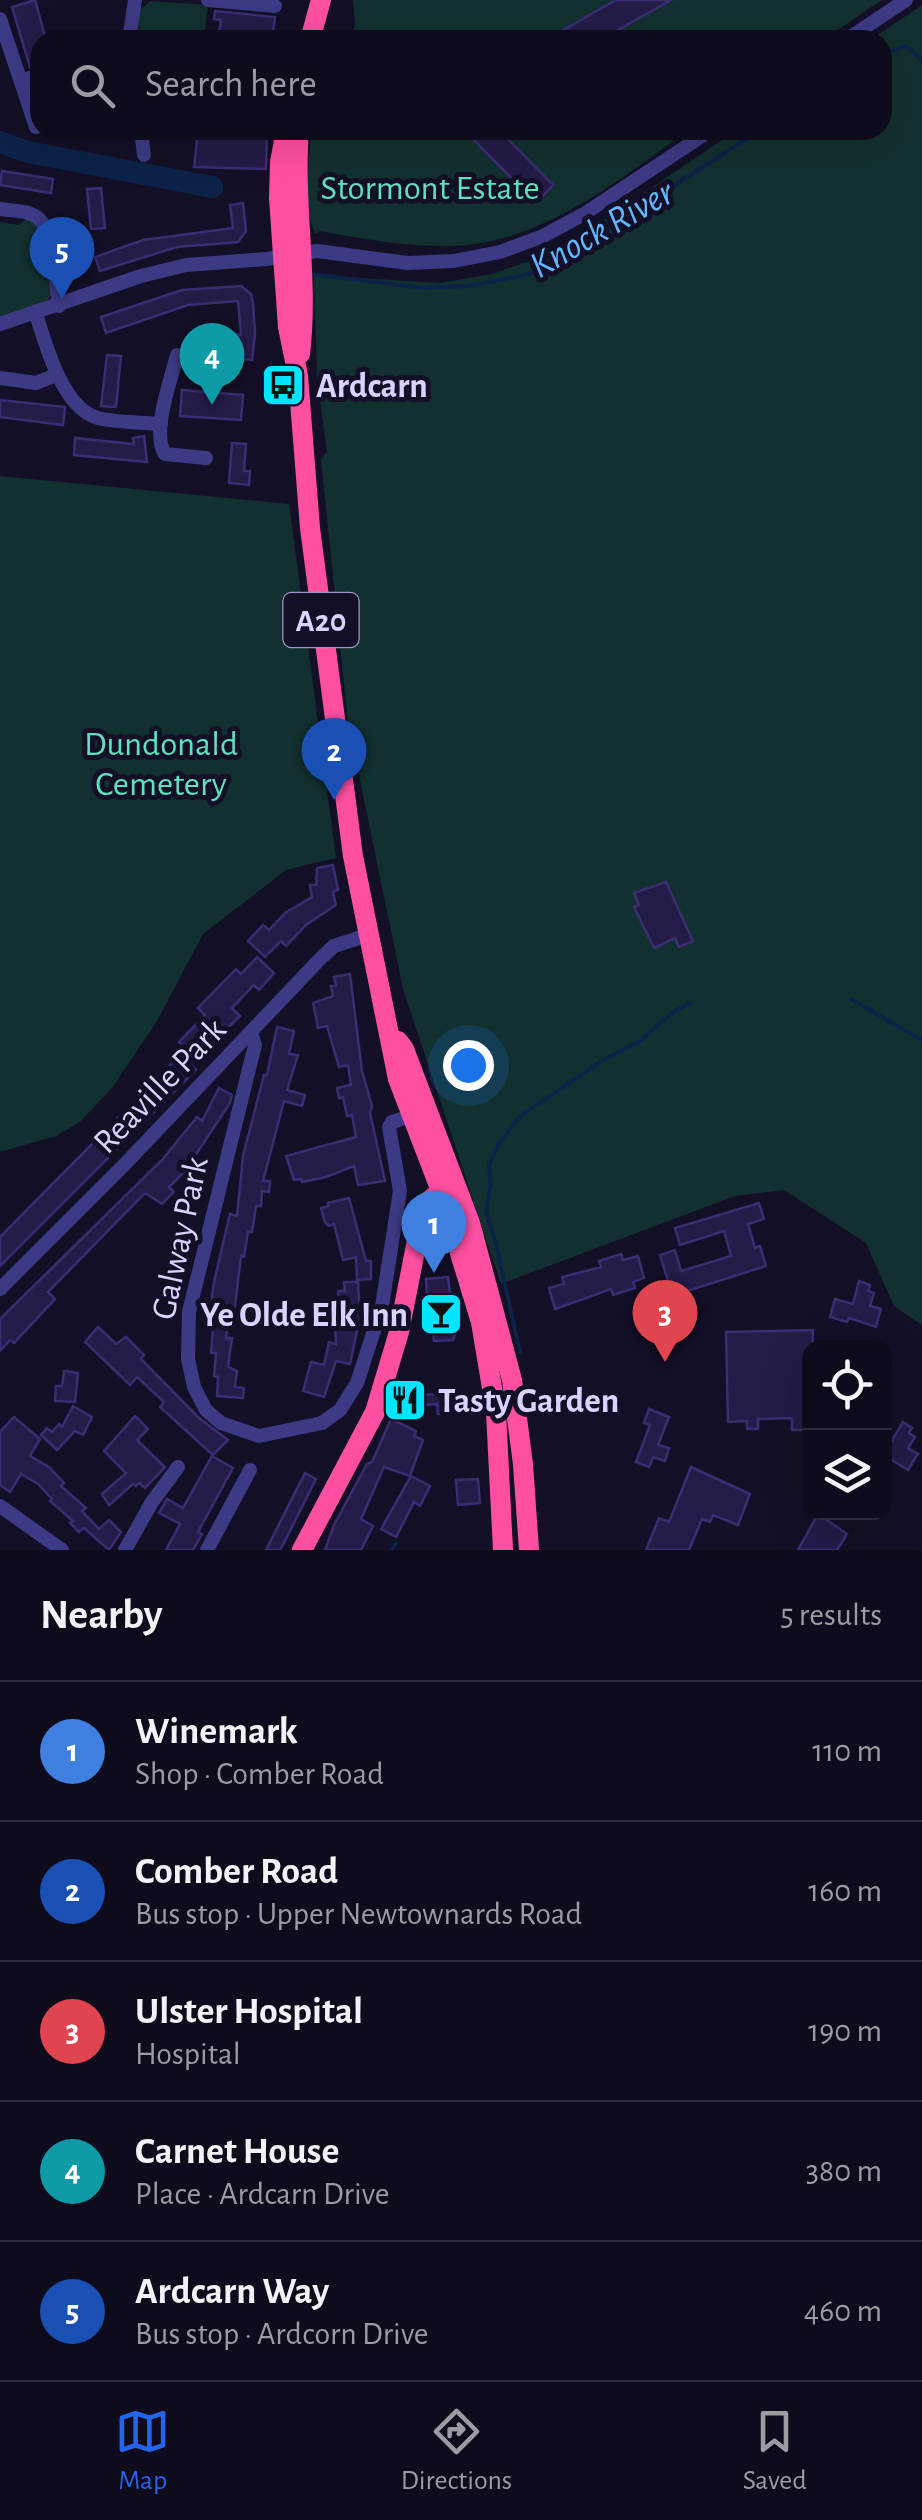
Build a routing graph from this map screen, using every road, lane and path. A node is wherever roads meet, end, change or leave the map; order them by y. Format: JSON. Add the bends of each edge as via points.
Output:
{"nodes":[{"id":1,"x":134,"y":0,"type":"edge"},
{"id":2,"x":208,"y":0,"type":"edge"},
{"id":3,"x":322,"y":0,"type":"edge"},
{"id":4,"x":906,"y":0,"type":"edge"},
{"id":5,"x":259,"y":2,"type":"edge"},
{"id":6,"x":275,"y":6,"type":"dead end"},
{"id":7,"x":0,"y":19,"type":"edge"},
{"id":8,"x":130,"y":30,"type":"edge"},
{"id":9,"x":313,"y":30,"type":"edge"},
{"id":10,"x":861,"y":30,"type":"edge"},
{"id":11,"x":30,"y":79,"type":"edge"},
{"id":12,"x":21,"y":82,"type":"junction"},
{"id":13,"x":30,"y":109,"type":"edge"},
{"id":14,"x":143,"y":140,"type":"edge"},
{"id":15,"x":284,"y":140,"type":"edge"},
{"id":16,"x":299,"y":140,"type":"edge"},
{"id":17,"x":696,"y":140,"type":"edge"},
{"id":18,"x":144,"y":155,"type":"dead end"},
{"id":19,"x":0,"y":209,"type":"edge"},
{"id":20,"x":291,"y":256,"type":"junction"},
{"id":21,"x":59,"y":306,"type":"junction"},
{"id":22,"x":36,"y":314,"type":"junction"},
{"id":23,"x":0,"y":324,"type":"edge"},
{"id":24,"x":177,"y":355,"type":"dead end"},
{"id":25,"x":56,"y":375,"type":"junction"},
{"id":26,"x":0,"y":378,"type":"edge"},
{"id":27,"x":161,"y":424,"type":"junction"},
{"id":28,"x":206,"y":458,"type":"dead end"},
{"id":29,"x":368,"y":935,"type":"junction"},
{"id":30,"x":251,"y":1032,"type":"junction"},
{"id":31,"x":390,"y":1032,"type":"junction"},
{"id":32,"x":411,"y":1116,"type":"junction"},
{"id":33,"x":428,"y":1159,"type":"junction"},
{"id":34,"x":449,"y":1189,"type":"junction"},
{"id":35,"x":419,"y":1237,"type":"junction"},
{"id":36,"x":456,"y":1238,"type":"junction"},
{"id":37,"x":0,"y":1289,"type":"edge"},
{"id":38,"x":178,"y":1467,"type":"dead end"},
{"id":39,"x":250,"y":1470,"type":"dead end"},
{"id":40,"x":0,"y":1506,"type":"edge"},
{"id":41,"x":62,"y":1550,"type":"edge"},
{"id":42,"x":125,"y":1550,"type":"edge"},
{"id":43,"x":207,"y":1550,"type":"edge"},
{"id":44,"x":302,"y":1550,"type":"edge"},
{"id":45,"x":502,"y":1550,"type":"edge"},
{"id":46,"x":528,"y":1550,"type":"edge"}],
"edges":[{"from":1,"to":8,"type":"street"},
{"from":2,"to":5,"type":"street"},
{"from":3,"to":9,"type":"highway"},
{"from":4,"to":10,"type":"street"},
{"from":5,"to":6,"type":"street"},
{"from":7,"to":12,"type":"street"},
{"from":11,"to":12,"type":"street"},
{"from":12,"to":13,"type":"street"},
{"from":14,"to":18,"type":"street"},
{"from":15,"to":20,"type":"highway","number":"A20","via":[[278,198]]},
{"from":16,"to":20,"type":"highway","number":"A20"},
{"from":17,"to":20,"type":"street","via":[[584,214],[500,252],[430,263],[324,251]]},
{"from":19,"to":21,"type":"street","via":[[34,216],[45,228]]},
{"from":20,"to":21,"type":"street","via":[[186,265]]},
{"from":20,"to":29,"type":"highway","number":"A20","via":[[288,327],[325,655]]},
{"from":21,"to":22,"type":"street"},
{"from":22,"to":23,"type":"street"},
{"from":22,"to":25,"type":"street"},
{"from":24,"to":27,"type":"street"},
{"from":25,"to":26,"type":"street","via":[[36,383]]},
{"from":25,"to":27,"type":"street","via":[[95,417]]},
{"from":27,"to":28,"type":"street","via":[[159,445],[166,454]]},
{"from":29,"to":30,"type":"street","name":"Reaville Park","via":[[334,946]]},
{"from":29,"to":31,"type":"highway","number":"A20"},
{"from":30,"to":32,"type":"street","name":"Galway Park","via":[[252,1057],[187,1336],[194,1387],[221,1423],[259,1436],[322,1423],[340,1410],[369,1352],[382,1306],[400,1191],[389,1126]]},
{"from":30,"to":37,"type":"street","name":"Reaville Park"},
{"from":31,"to":32,"type":"highway","number":"A20"},
{"from":31,"to":34,"type":"highway","number":"A20","via":[[404,1049]]},
{"from":32,"to":33,"type":"highway","number":"A20"},
{"from":33,"to":34,"type":"highway","number":"A20"},
{"from":33,"to":35,"type":"highway","via":[[414,1227]]},
{"from":34,"to":35,"type":"highway","via":[[424,1205]]},
{"from":34,"to":36,"type":"highway","number":"A20"},
{"from":34,"to":46,"type":"highway","number":"A20","via":[[474,1236],[512,1380]]},
{"from":35,"to":36,"type":"highway","via":[[445,1228]]},
{"from":35,"to":44,"type":"highway","via":[[375,1412]]},
{"from":36,"to":45,"type":"highway","number":"A20","via":[[490,1366]]},
{"from":38,"to":42,"type":"street"},
{"from":39,"to":43,"type":"street"},
{"from":40,"to":41,"type":"street"}]}
